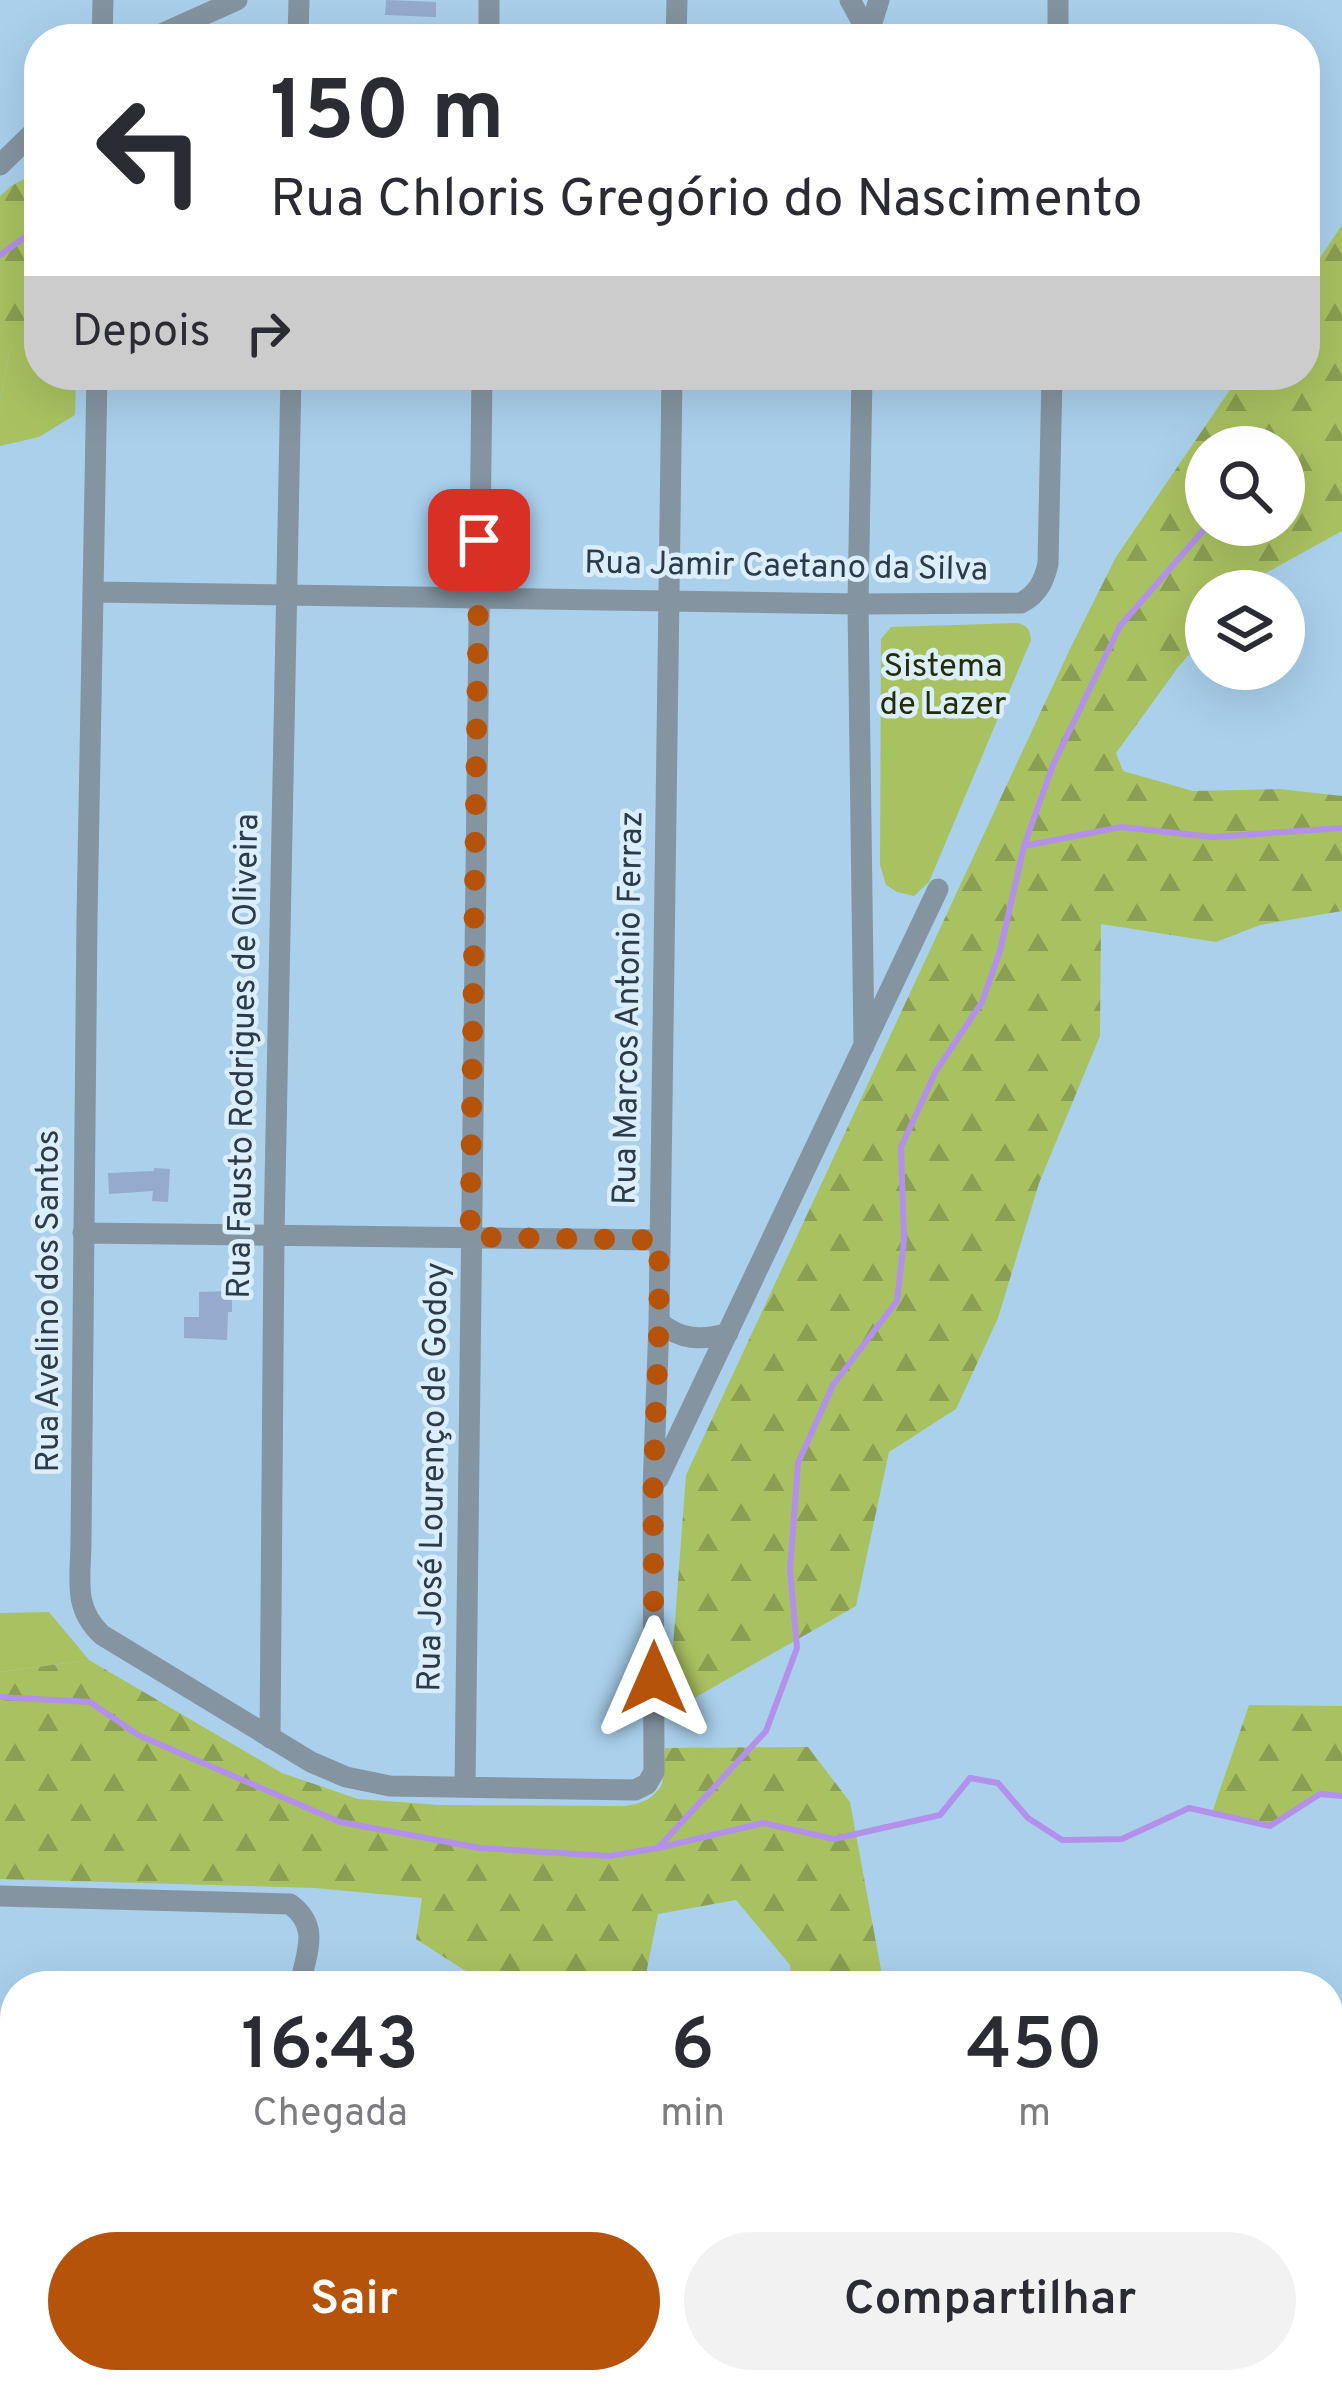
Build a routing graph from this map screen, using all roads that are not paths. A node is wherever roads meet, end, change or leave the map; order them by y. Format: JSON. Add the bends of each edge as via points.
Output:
{"nodes":[{"id":1,"x":237,"y":0,"type":"edge"},
{"id":2,"x":183,"y":24,"type":"edge"},
{"id":3,"x":24,"y":141,"type":"edge"},
{"id":4,"x":0,"y":164,"type":"edge"},
{"id":5,"x":98,"y":390,"type":"edge"},
{"id":6,"x":291,"y":390,"type":"edge"},
{"id":7,"x":482,"y":390,"type":"edge"},
{"id":8,"x":672,"y":390,"type":"edge"},
{"id":9,"x":862,"y":390,"type":"edge"},
{"id":10,"x":1052,"y":390,"type":"edge"},
{"id":11,"x":94,"y":592,"type":"junction"},
{"id":12,"x":287,"y":595,"type":"junction"},
{"id":13,"x":478,"y":598,"type":"junction"},
{"id":14,"x":670,"y":599,"type":"junction"},
{"id":15,"x":858,"y":604,"type":"junction"},
{"id":16,"x":938,"y":889,"type":"dead end"},
{"id":17,"x":864,"y":1046,"type":"junction"},
{"id":18,"x":83,"y":1233,"type":"junction"},
{"id":19,"x":274,"y":1234,"type":"junction"},
{"id":20,"x":470,"y":1237,"type":"junction"},
{"id":21,"x":659,"y":1240,"type":"junction"},
{"id":22,"x":659,"y":1322,"type":"junction"},
{"id":23,"x":728,"y":1333,"type":"junction"},
{"id":24,"x":653,"y":1490,"type":"junction"},
{"id":25,"x":270,"y":1738,"type":"junction"},
{"id":26,"x":647,"y":1784,"type":"joint"},
{"id":27,"x":465,"y":1787,"type":"junction"},
{"id":28,"x":0,"y":1896,"type":"edge"},
{"id":29,"x":303,"y":1971,"type":"edge"}],
"edges":[{"from":1,"to":2,"type":"street"},
{"from":3,"to":4,"type":"street"},
{"from":5,"to":11,"type":"street","name":"Rua Avelino dos Santos"},
{"from":6,"to":12,"type":"street","name":"Rua Fausto Rodrigues de Oliveira"},
{"from":7,"to":13,"type":"street","name":"Rua José Lourenço de Godoy"},
{"from":8,"to":14,"type":"street","name":"Rua Marcos Antonio Ferraz"},
{"from":9,"to":15,"type":"street"},
{"from":10,"to":15,"type":"street","name":"Rua Jamir Caetano da Silva","via":[[1048,564],[1032,598]]},
{"from":11,"to":12,"type":"street","name":"Rua Jamir Caetano da Silva"},
{"from":11,"to":18,"type":"street","name":"Rua Avelino dos Santos"},
{"from":12,"to":13,"type":"street","name":"Rua Jamir Caetano da Silva"},
{"from":12,"to":19,"type":"street","name":"Rua Fausto Rodrigues de Oliveira"},
{"from":13,"to":14,"type":"street","name":"Rua Jamir Caetano da Silva"},
{"from":13,"to":20,"type":"street","name":"Rua José Lourenço de Godoy"},
{"from":14,"to":15,"type":"street","name":"Rua Jamir Caetano da Silva"},
{"from":14,"to":21,"type":"street","name":"Rua Marcos Antonio Ferraz"},
{"from":15,"to":17,"type":"street"},
{"from":16,"to":17,"type":"street"},
{"from":17,"to":23,"type":"street"},
{"from":18,"to":19,"type":"street"},
{"from":18,"to":25,"type":"street","name":"Rua Avelino dos Santos","via":[[83,1611],[102,1635]]},
{"from":19,"to":20,"type":"street"},
{"from":19,"to":25,"type":"street","name":"Rua Fausto Rodrigues de Oliveira"},
{"from":20,"to":21,"type":"street"},
{"from":20,"to":27,"type":"street","name":"Rua José Lourenço de Godoy"},
{"from":21,"to":22,"type":"street","name":"Rua Marcos Antonio Ferraz"},
{"from":22,"to":23,"type":"street","via":[[689,1337]]},
{"from":22,"to":24,"type":"street","name":"Rua Marcos Antonio Ferraz"},
{"from":23,"to":24,"type":"street"},
{"from":24,"to":26,"type":"street","name":"Rua Marcos Antonio Ferraz","via":[[654,1772]]},
{"from":25,"to":27,"type":"street","name":"Rua Avelino dos Santos","via":[[346,1777]]},
{"from":26,"to":27,"type":"street","name":"Rua Avelino dos Santos"},
{"from":28,"to":29,"type":"street","via":[[290,1904],[310,1928]]}]}
